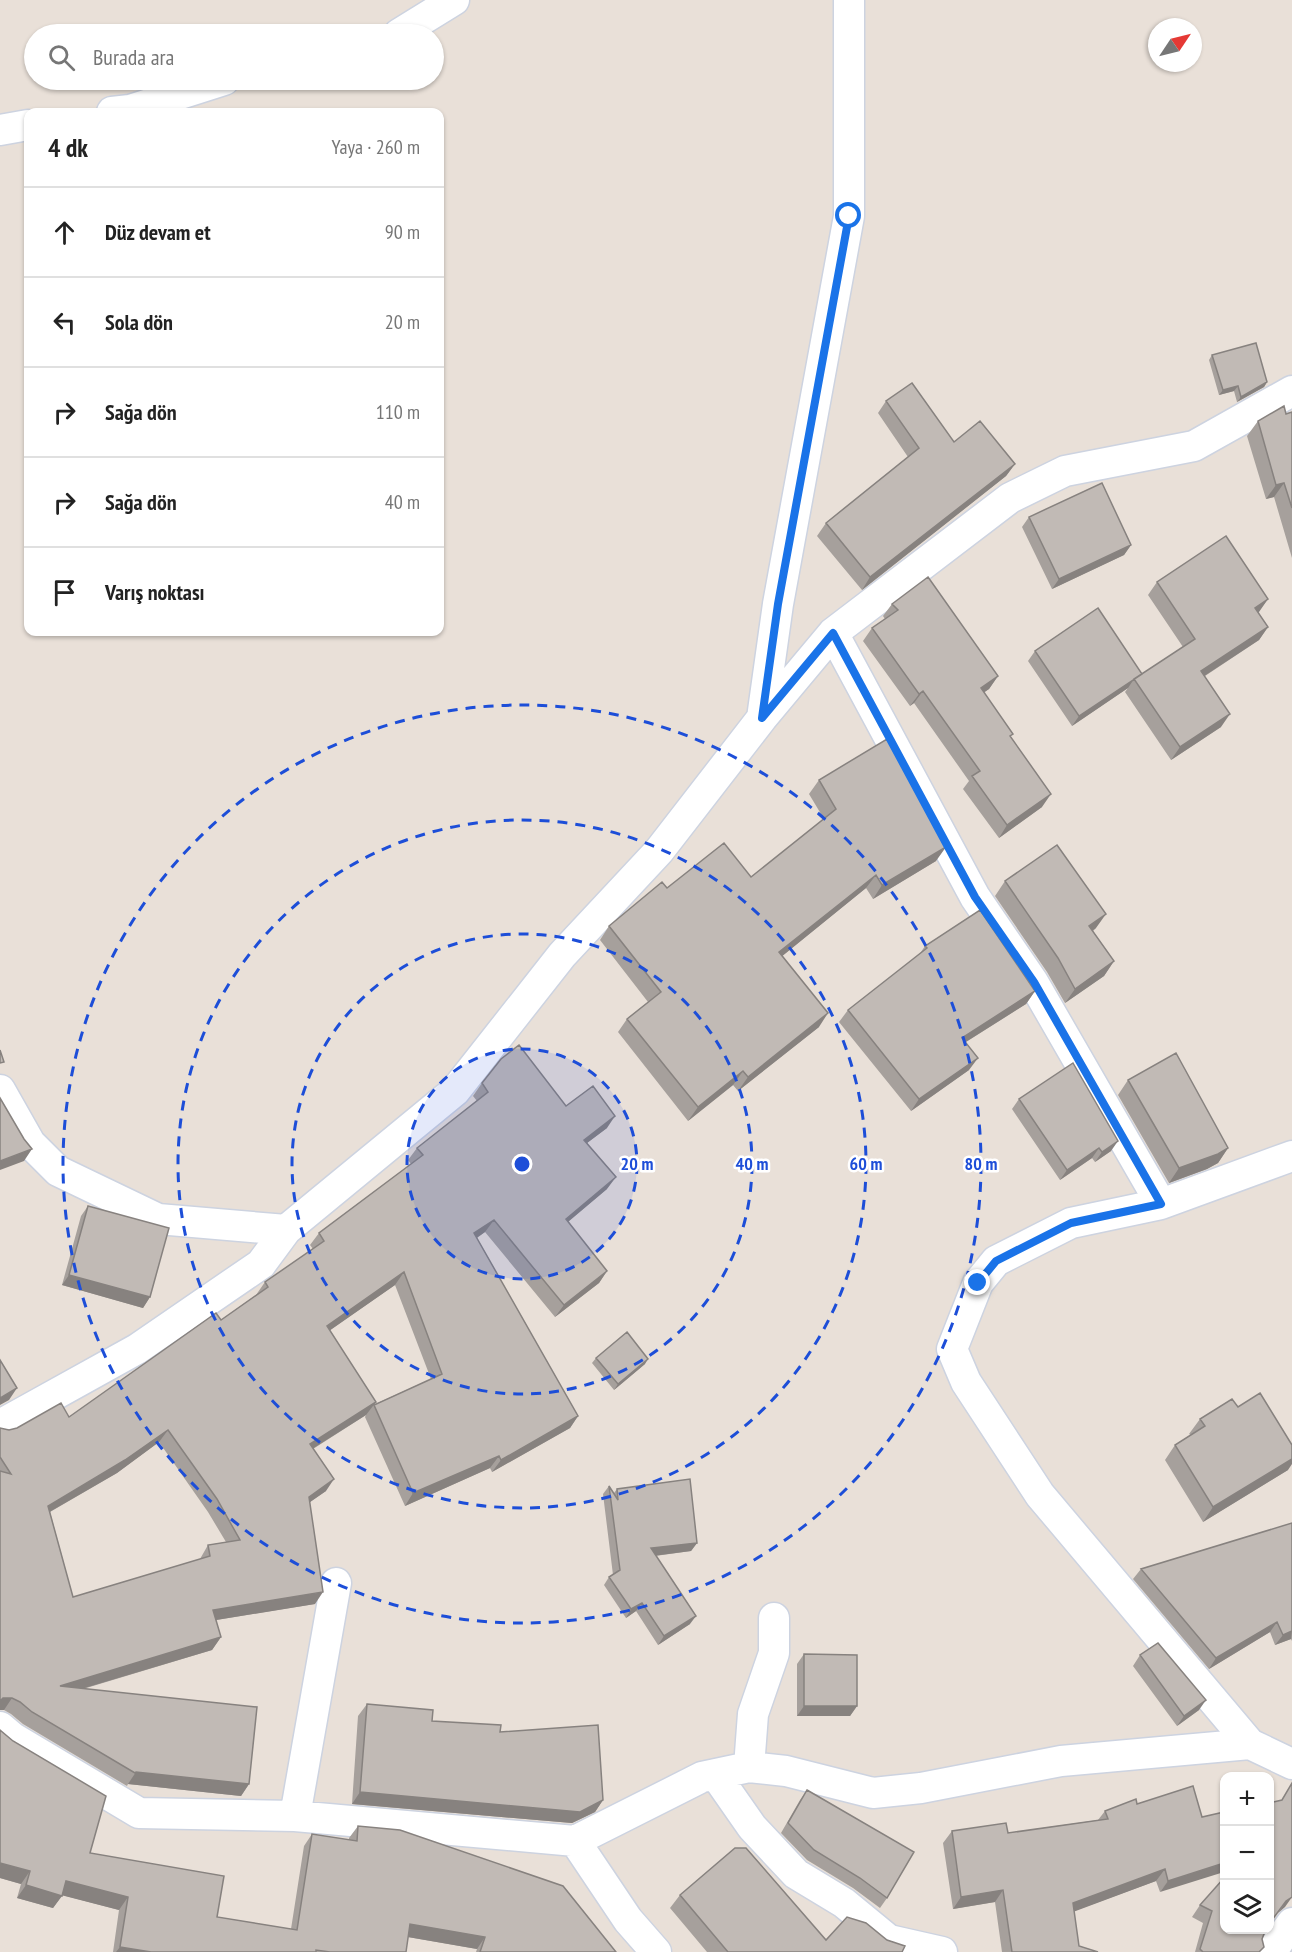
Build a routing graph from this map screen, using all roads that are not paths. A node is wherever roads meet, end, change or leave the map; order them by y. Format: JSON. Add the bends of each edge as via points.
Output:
{"nodes":[{"id":1,"x":454,"y":0,"type":"edge"},
{"id":2,"x":849,"y":0,"type":"edge"},
{"id":3,"x":415,"y":24,"type":"edge"},
{"id":4,"x":193,"y":90,"type":"edge"},
{"id":5,"x":136,"y":108,"type":"edge"},
{"id":6,"x":24,"y":126,"type":"edge"},
{"id":7,"x":0,"y":130,"type":"edge"},
{"id":8,"x":1292,"y":391,"type":"edge"},
{"id":9,"x":833,"y":633,"type":"junction"},
{"id":10,"x":762,"y":718,"type":"junction"},
{"id":11,"x":0,"y":1090,"type":"edge"},
{"id":12,"x":1292,"y":1156,"type":"edge"},
{"id":13,"x":1161,"y":1204,"type":"junction"},
{"id":14,"x":286,"y":1230,"type":"junction"},
{"id":15,"x":0,"y":1425,"type":"edge"},
{"id":16,"x":336,"y":1583,"type":"dead end"},
{"id":17,"x":774,"y":1618,"type":"dead end"},
{"id":18,"x":0,"y":1727,"type":"edge"},
{"id":19,"x":1250,"y":1744,"type":"junction"},
{"id":20,"x":1292,"y":1764,"type":"edge"},
{"id":21,"x":749,"y":1767,"type":"junction"},
{"id":22,"x":715,"y":1774,"type":"junction"},
{"id":23,"x":295,"y":1816,"type":"junction"},
{"id":24,"x":575,"y":1842,"type":"junction"},
{"id":25,"x":1292,"y":1923,"type":"edge"},
{"id":26,"x":656,"y":1952,"type":"edge"},
{"id":27,"x":942,"y":1952,"type":"edge"},
{"id":28,"x":1271,"y":1952,"type":"edge"}],
"edges":[{"from":1,"to":3,"type":"street"},
{"from":2,"to":10,"type":"street","via":[[849,216],[778,604]]},
{"from":4,"to":5,"type":"street"},
{"from":6,"to":7,"type":"street"},
{"from":8,"to":9,"type":"street","via":[[1194,446],[1065,471],[1010,498]]},
{"from":9,"to":10,"type":"street"},
{"from":9,"to":13,"type":"street","via":[[975,897],[1034,982]]},
{"from":10,"to":14,"type":"street","via":[[658,851],[562,956],[455,1091]]},
{"from":11,"to":14,"type":"street","via":[[30,1143],[58,1171],[158,1219]]},
{"from":12,"to":13,"type":"street"},
{"from":13,"to":19,"type":"street","via":[[1071,1223],[996,1261],[978,1283],[952,1349],[966,1382],[1040,1495]]},
{"from":14,"to":15,"type":"street","via":[[261,1264],[137,1349]]},
{"from":16,"to":23,"type":"street"},
{"from":17,"to":21,"type":"street","via":[[774,1653],[753,1714]]},
{"from":18,"to":23,"type":"street","via":[[140,1813]]},
{"from":19,"to":20,"type":"street"},
{"from":19,"to":21,"type":"street","via":[[1061,1761],[921,1788],[873,1793],[786,1771]]},
{"from":21,"to":22,"type":"street"},
{"from":22,"to":24,"type":"street"},
{"from":22,"to":27,"type":"street","via":[[752,1827],[796,1874],[844,1903],[889,1940]]},
{"from":23,"to":24,"type":"street"},
{"from":24,"to":26,"type":"street","via":[[628,1920]]},
{"from":25,"to":28,"type":"street"}]}
